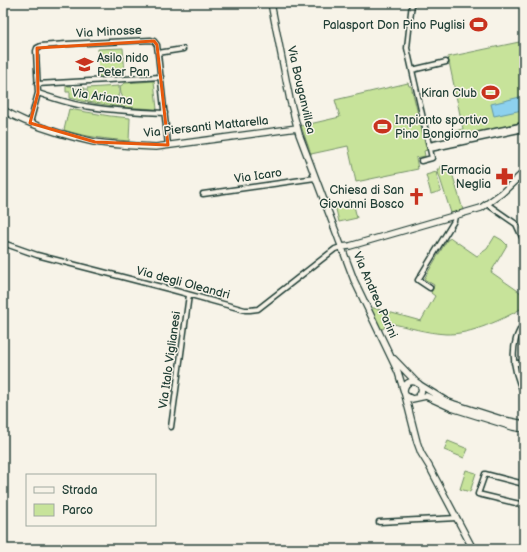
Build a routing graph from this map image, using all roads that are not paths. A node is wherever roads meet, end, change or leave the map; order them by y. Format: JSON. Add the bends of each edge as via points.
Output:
{"nodes":[{"id":1,"x":271,"y":3,"type":"edge"},
{"id":2,"x":412,"y":3,"type":"edge"},
{"id":3,"x":183,"y":49,"type":"dead end"},
{"id":4,"x":158,"y":53,"type":"junction"},
{"id":5,"x":446,"y":62,"type":"dead end"},
{"id":6,"x":412,"y":70,"type":"junction"},
{"id":7,"x":161,"y":77,"type":"junction"},
{"id":8,"x":37,"y":84,"type":"junction"},
{"id":9,"x":38,"y":93,"type":"junction"},
{"id":10,"x":3,"y":110,"type":"edge"},
{"id":11,"x":165,"y":113,"type":"junction"},
{"id":12,"x":30,"y":123,"type":"junction"},
{"id":13,"x":524,"y":125,"type":"edge"},
{"id":14,"x":297,"y":128,"type":"junction"},
{"id":15,"x":524,"y":129,"type":"edge"},
{"id":16,"x":168,"y":145,"type":"junction"},
{"id":17,"x":430,"y":147,"type":"junction"},
{"id":18,"x":421,"y":161,"type":"dead end"},
{"id":19,"x":524,"y":172,"type":"edge"},
{"id":20,"x":315,"y":178,"type":"junction"},
{"id":21,"x":203,"y":194,"type":"dead end"},
{"id":22,"x":486,"y":204,"type":"junction"},
{"id":23,"x":455,"y":216,"type":"junction"},
{"id":24,"x":524,"y":238,"type":"edge"},
{"id":25,"x":3,"y":243,"type":"edge"},
{"id":26,"x":341,"y":247,"type":"junction"},
{"id":27,"x":430,"y":288,"type":"dead end"},
{"id":28,"x":190,"y":295,"type":"junction"},
{"id":29,"x":524,"y":322,"type":"edge"},
{"id":30,"x":389,"y":352,"type":"junction"},
{"id":31,"x":514,"y":363,"type":"junction"},
{"id":32,"x":524,"y":363,"type":"edge"},
{"id":33,"x":418,"y":384,"type":"junction"},
{"id":34,"x":405,"y":394,"type":"junction"},
{"id":35,"x":524,"y":394,"type":"edge"},
{"id":36,"x":416,"y":398,"type":"junction"},
{"id":37,"x":524,"y":424,"type":"edge"},
{"id":38,"x":171,"y":427,"type":"dead end"},
{"id":39,"x":524,"y":429,"type":"edge"},
{"id":40,"x":429,"y":466,"type":"junction"},
{"id":41,"x":524,"y":484,"type":"edge"},
{"id":42,"x":524,"y":505,"type":"edge"},
{"id":43,"x":457,"y":518,"type":"junction"},
{"id":44,"x":379,"y":522,"type":"dead end"},
{"id":45,"x":473,"y":549,"type":"edge"}],
"edges":[{"from":1,"to":14,"type":"main road","name":"Via Bouganvillea"},
{"from":2,"to":6,"type":"street","via":[[407,48]]},
{"from":3,"to":4,"type":"street"},
{"from":4,"to":7,"type":"street"},
{"from":4,"to":8,"type":"street","name":"Via Minosse","via":[[157,45],[151,40],[38,47]]},
{"from":5,"to":6,"type":"street"},
{"from":6,"to":17,"type":"street"},
{"from":7,"to":8,"type":"street","name":"Via Arianna"},
{"from":7,"to":11,"type":"street"},
{"from":8,"to":9,"type":"street","name":"Via Minosse"},
{"from":9,"to":11,"type":"street","name":"Via Arianna","via":[[89,107]]},
{"from":9,"to":12,"type":"street","name":"Via Minosse"},
{"from":10,"to":12,"type":"main road","name":"Via Piersanti Mattarella"},
{"from":11,"to":16,"type":"street"},
{"from":12,"to":16,"type":"main road","name":"Via Piersanti Mattarella","via":[[95,142],[156,147]]},
{"from":13,"to":17,"type":"street"},
{"from":14,"to":16,"type":"main road","name":"Via Piersanti Mattarella"},
{"from":14,"to":20,"type":"main road","name":"Via Bouganvillea"},
{"from":15,"to":17,"type":"street"},
{"from":17,"to":18,"type":"street","via":[[432,158]]},
{"from":19,"to":22,"type":"main road"},
{"from":20,"to":21,"type":"street","name":"Via Icaro"},
{"from":20,"to":26,"type":"main road","name":"Via Bouganvillea"},
{"from":22,"to":23,"type":"main road"},
{"from":22,"to":24,"type":"street","via":[[516,224]]},
{"from":23,"to":26,"type":"main road"},
{"from":23,"to":27,"type":"street","via":[[418,280]]},
{"from":25,"to":28,"type":"street","name":"Via degli Oleandri","via":[[37,255]]},
{"from":26,"to":28,"type":"street","name":"Via degli Oleandri","via":[[256,309],[245,310]]},
{"from":26,"to":30,"type":"main road","name":"Via Andrea Parini"},
{"from":28,"to":38,"type":"street","name":"Via Italo Viglianesi"},
{"from":29,"to":31,"type":"street","via":[[515,340]]},
{"from":30,"to":33,"type":"main road"},
{"from":30,"to":34,"type":"main road"},
{"from":31,"to":32,"type":"street"},
{"from":31,"to":35,"type":"street"},
{"from":33,"to":34,"type":"main road","via":[[408,383]]},
{"from":33,"to":36,"type":"main road","via":[[422,390]]},
{"from":33,"to":37,"type":"main road","via":[[446,401]]},
{"from":34,"to":36,"type":"main road","via":[[410,398]]},
{"from":34,"to":40,"type":"main road","via":[[417,442]]},
{"from":36,"to":39,"type":"main road","via":[[426,396],[452,408]]},
{"from":36,"to":40,"type":"main road","via":[[412,410]]},
{"from":40,"to":43,"type":"main road"},
{"from":41,"to":42,"type":"street","via":[[485,474],[478,494]]},
{"from":43,"to":44,"type":"street"},
{"from":43,"to":45,"type":"main road"}]}
